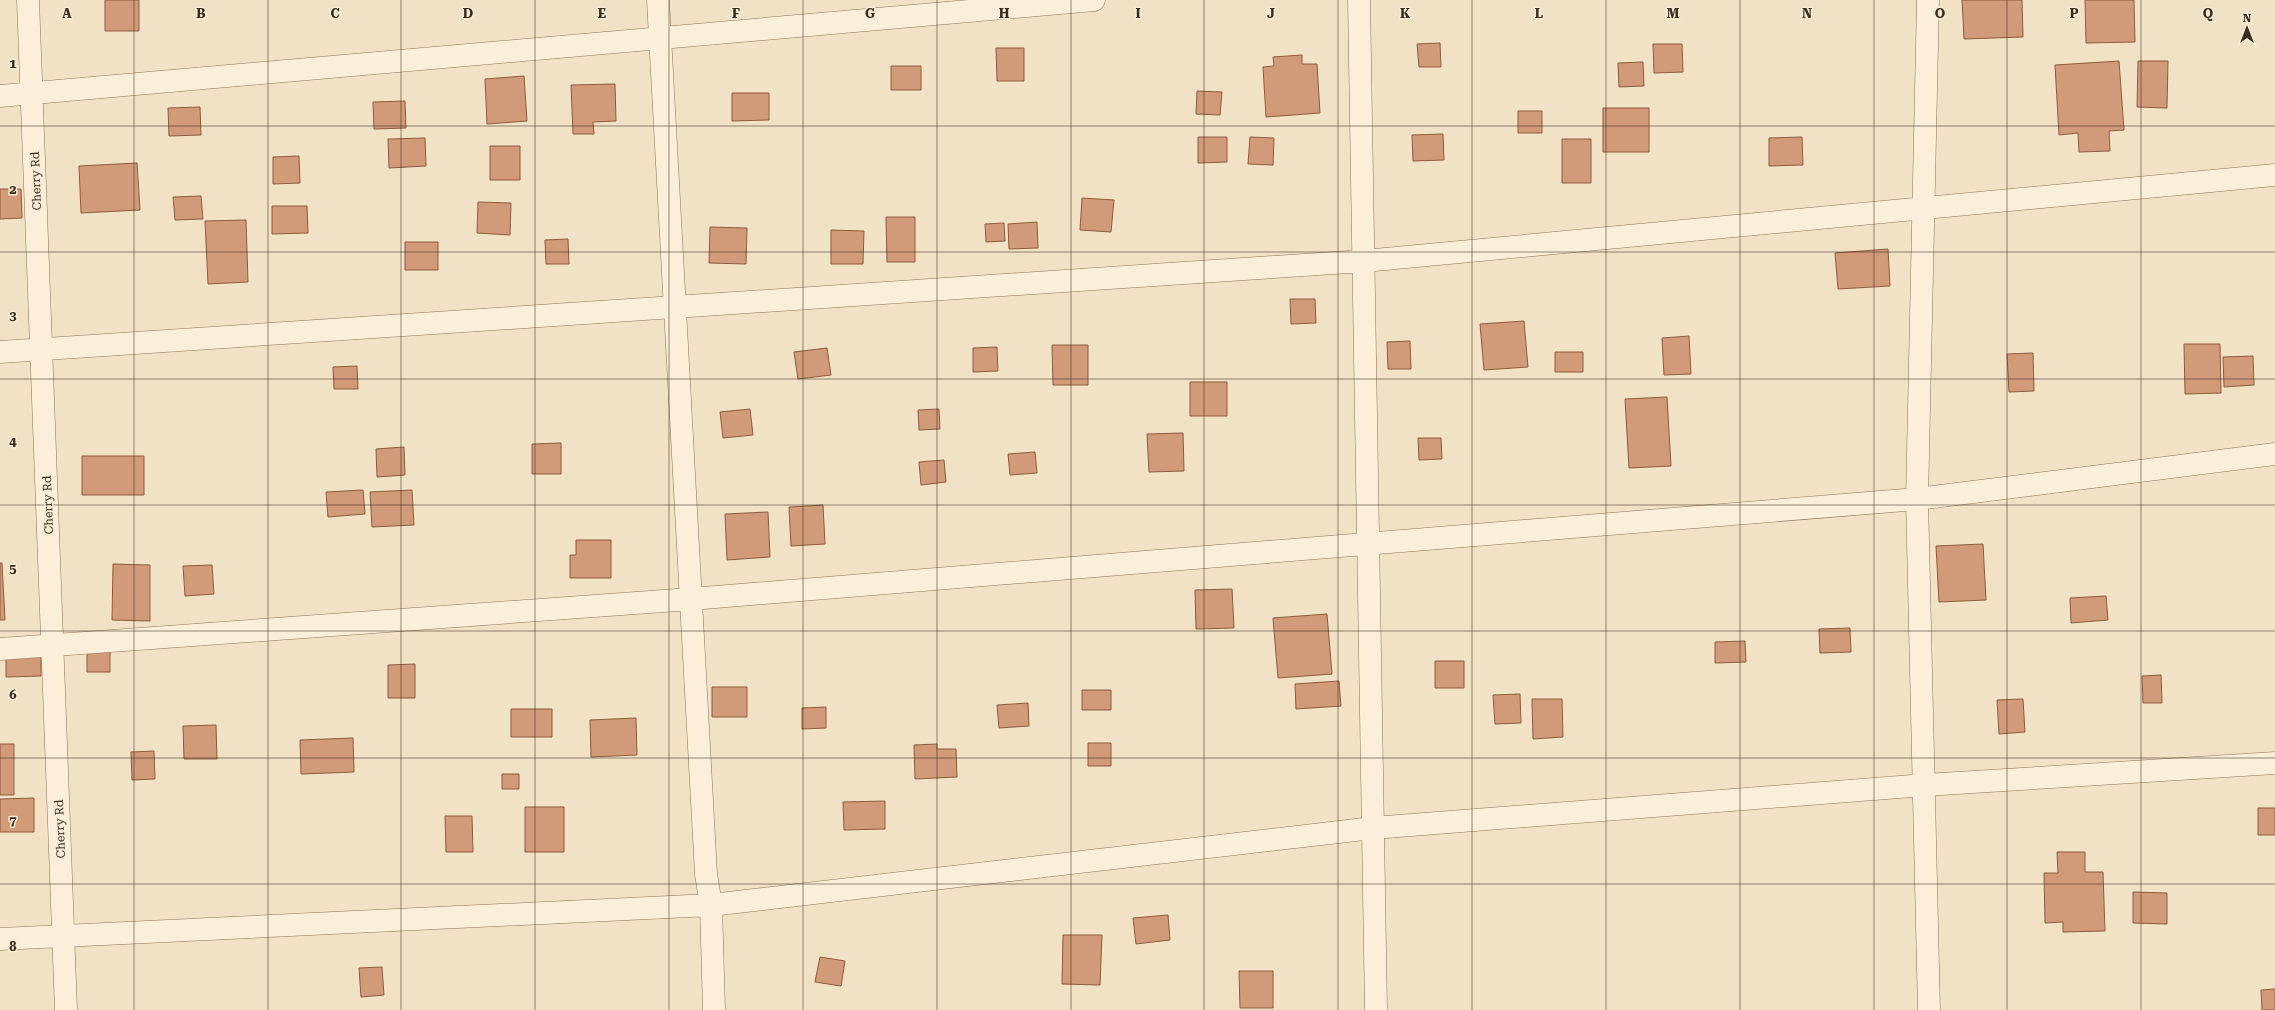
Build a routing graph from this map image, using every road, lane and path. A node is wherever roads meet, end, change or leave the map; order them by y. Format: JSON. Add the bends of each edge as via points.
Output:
{"nodes":[{"id":1,"x":28,"y":0,"type":"edge"},
{"id":2,"x":658,"y":0,"type":"edge"},
{"id":3,"x":1094,"y":0,"type":"edge"},
{"id":4,"x":1359,"y":0,"type":"edge"},
{"id":5,"x":1928,"y":0,"type":"edge"},
{"id":6,"x":660,"y":38,"type":"junction"},
{"id":7,"x":32,"y":94,"type":"junction"},
{"id":8,"x":0,"y":96,"type":"edge"},
{"id":9,"x":2275,"y":175,"type":"edge"},
{"id":10,"x":1923,"y":208,"type":"junction"},
{"id":11,"x":1364,"y":261,"type":"junction"},
{"id":12,"x":675,"y":308,"type":"junction"},
{"id":13,"x":42,"y":351,"type":"junction"},
{"id":14,"x":0,"y":352,"type":"edge"},
{"id":15,"x":2275,"y":454,"type":"edge"},
{"id":16,"x":1917,"y":499,"type":"junction"},
{"id":17,"x":1368,"y":544,"type":"junction"},
{"id":18,"x":691,"y":599,"type":"junction"},
{"id":19,"x":53,"y":644,"type":"junction"},
{"id":20,"x":0,"y":649,"type":"edge"},
{"id":21,"x":2275,"y":763,"type":"edge"},
{"id":22,"x":1925,"y":785,"type":"junction"},
{"id":23,"x":1373,"y":828,"type":"junction"},
{"id":24,"x":711,"y":905,"type":"junction"},
{"id":25,"x":63,"y":935,"type":"junction"},
{"id":26,"x":0,"y":939,"type":"edge"},
{"id":27,"x":66,"y":1010,"type":"edge"},
{"id":28,"x":714,"y":1010,"type":"edge"},
{"id":29,"x":1376,"y":1010,"type":"edge"},
{"id":30,"x":1929,"y":1010,"type":"edge"}],
"edges":[{"from":1,"to":7,"type":"street","name":"Cherry Rd"},
{"from":2,"to":6,"type":"street"},
{"from":3,"to":6,"type":"street"},
{"from":4,"to":11,"type":"street"},
{"from":5,"to":10,"type":"street"},
{"from":6,"to":7,"type":"street"},
{"from":6,"to":12,"type":"street"},
{"from":7,"to":8,"type":"street"},
{"from":7,"to":13,"type":"street","name":"Cherry Rd"},
{"from":9,"to":10,"type":"street"},
{"from":10,"to":11,"type":"street"},
{"from":10,"to":16,"type":"street"},
{"from":11,"to":12,"type":"street"},
{"from":11,"to":17,"type":"street"},
{"from":12,"to":13,"type":"street"},
{"from":12,"to":18,"type":"street"},
{"from":13,"to":14,"type":"street"},
{"from":13,"to":19,"type":"street","name":"Cherry Rd"},
{"from":15,"to":16,"type":"street"},
{"from":16,"to":17,"type":"street"},
{"from":16,"to":22,"type":"street"},
{"from":17,"to":18,"type":"street"},
{"from":17,"to":23,"type":"street"},
{"from":18,"to":19,"type":"street"},
{"from":18,"to":24,"type":"street","via":[[706,874]]},
{"from":19,"to":20,"type":"street"},
{"from":19,"to":25,"type":"street","name":"Cherry Rd"},
{"from":21,"to":22,"type":"street"},
{"from":22,"to":23,"type":"street"},
{"from":22,"to":30,"type":"street"},
{"from":23,"to":24,"type":"street"},
{"from":23,"to":29,"type":"street"},
{"from":24,"to":25,"type":"street"},
{"from":24,"to":28,"type":"street"},
{"from":25,"to":26,"type":"street"},
{"from":25,"to":27,"type":"street","name":"Cherry Rd"}]}
